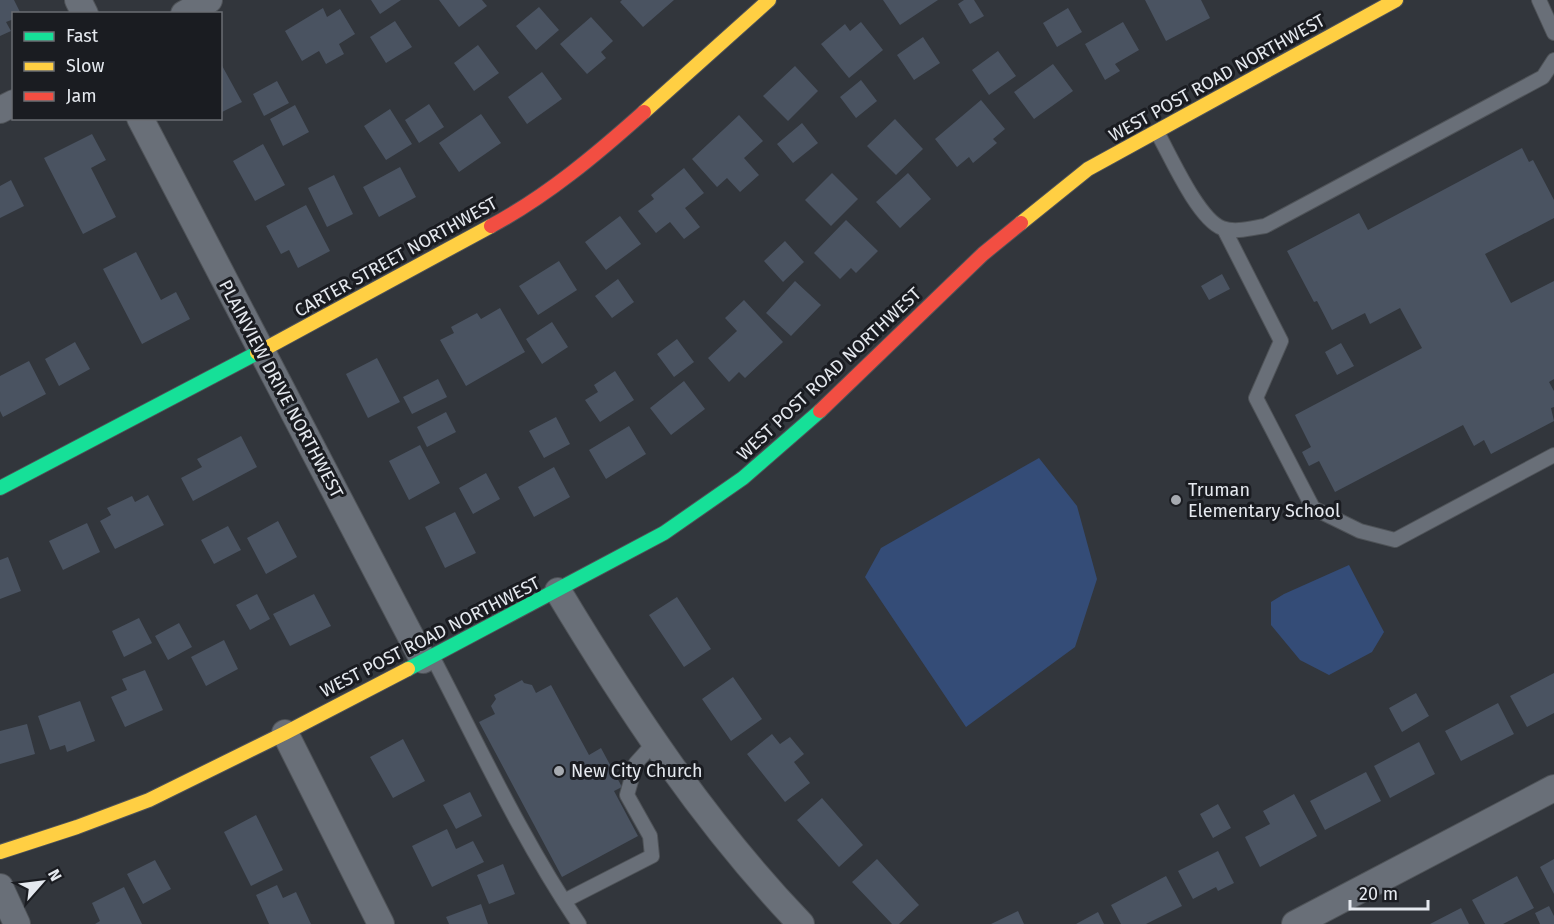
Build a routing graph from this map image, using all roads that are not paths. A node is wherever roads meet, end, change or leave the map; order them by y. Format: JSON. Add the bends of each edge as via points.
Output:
{"nodes":[{"id":1,"x":209,"y":0,"type":"edge"},
{"id":2,"x":769,"y":0,"type":"edge"},
{"id":3,"x":1396,"y":0,"type":"edge"},
{"id":4,"x":1539,"y":0,"type":"edge"},
{"id":5,"x":188,"y":12,"type":"edge"},
{"id":6,"x":1554,"y":33,"type":"edge"},
{"id":7,"x":1554,"y":60,"type":"edge"},
{"id":8,"x":141,"y":120,"type":"edge"},
{"id":9,"x":1157,"y":132,"type":"junction"},
{"id":10,"x":1224,"y":229,"type":"junction"},
{"id":11,"x":261,"y":351,"type":"junction"},
{"id":12,"x":1554,"y":455,"type":"edge"},
{"id":13,"x":0,"y":488,"type":"edge"},
{"id":14,"x":558,"y":591,"type":"junction"},
{"id":15,"x":427,"y":658,"type":"junction"},
{"id":16,"x":285,"y":733,"type":"junction"},
{"id":17,"x":654,"y":743,"type":"junction"},
{"id":18,"x":1554,"y":788,"type":"edge"},
{"id":19,"x":0,"y":852,"type":"edge"},
{"id":20,"x":0,"y":887,"type":"edge"},
{"id":21,"x":564,"y":901,"type":"junction"},
{"id":22,"x":17,"y":924,"type":"edge"},
{"id":23,"x":381,"y":924,"type":"edge"},
{"id":24,"x":579,"y":924,"type":"edge"},
{"id":25,"x":801,"y":924,"type":"edge"},
{"id":26,"x":1295,"y":924,"type":"edge"}],
"edges":[{"from":1,"to":5,"type":"street"},
{"from":2,"to":11,"type":"street","name":"CARTER STREET NORTHWEST","via":[[619,134],[524,208]]},
{"from":3,"to":9,"type":"street","name":"WEST POST ROAD NORTHWEST"},
{"from":4,"to":6,"type":"lane"},
{"from":7,"to":10,"type":"lane","via":[[1543,77],[1265,226]]},
{"from":8,"to":11,"type":"street","name":"PLAINVIEW DRIVE NORTHWEST"},
{"from":9,"to":10,"type":"lane","via":[[1200,209]]},
{"from":9,"to":14,"type":"street","name":"WEST POST ROAD NORTHWEST","via":[[1088,169],[983,254],[825,407],[743,477],[664,533]]},
{"from":10,"to":12,"type":"lane","via":[[1281,341],[1256,398],[1313,508],[1360,531],[1395,540]]},
{"from":11,"to":13,"type":"street","name":"CARTER STREET NORTHWEST"},
{"from":11,"to":15,"type":"street","name":"PLAINVIEW DRIVE NORTHWEST"},
{"from":14,"to":15,"type":"street","name":"WEST POST ROAD NORTHWEST"},
{"from":14,"to":17,"type":"street"},
{"from":15,"to":16,"type":"street","name":"WEST POST ROAD NORTHWEST"},
{"from":15,"to":21,"type":"lane"},
{"from":16,"to":19,"type":"street","name":"WEST POST ROAD NORTHWEST","via":[[149,800]]},
{"from":16,"to":23,"type":"street"},
{"from":17,"to":21,"type":"lane","via":[[636,763],[627,795],[650,836],[652,856]]},
{"from":17,"to":25,"type":"street","via":[[759,879]]},
{"from":18,"to":26,"type":"street"},
{"from":20,"to":22,"type":"street"},
{"from":21,"to":24,"type":"lane"}]}
